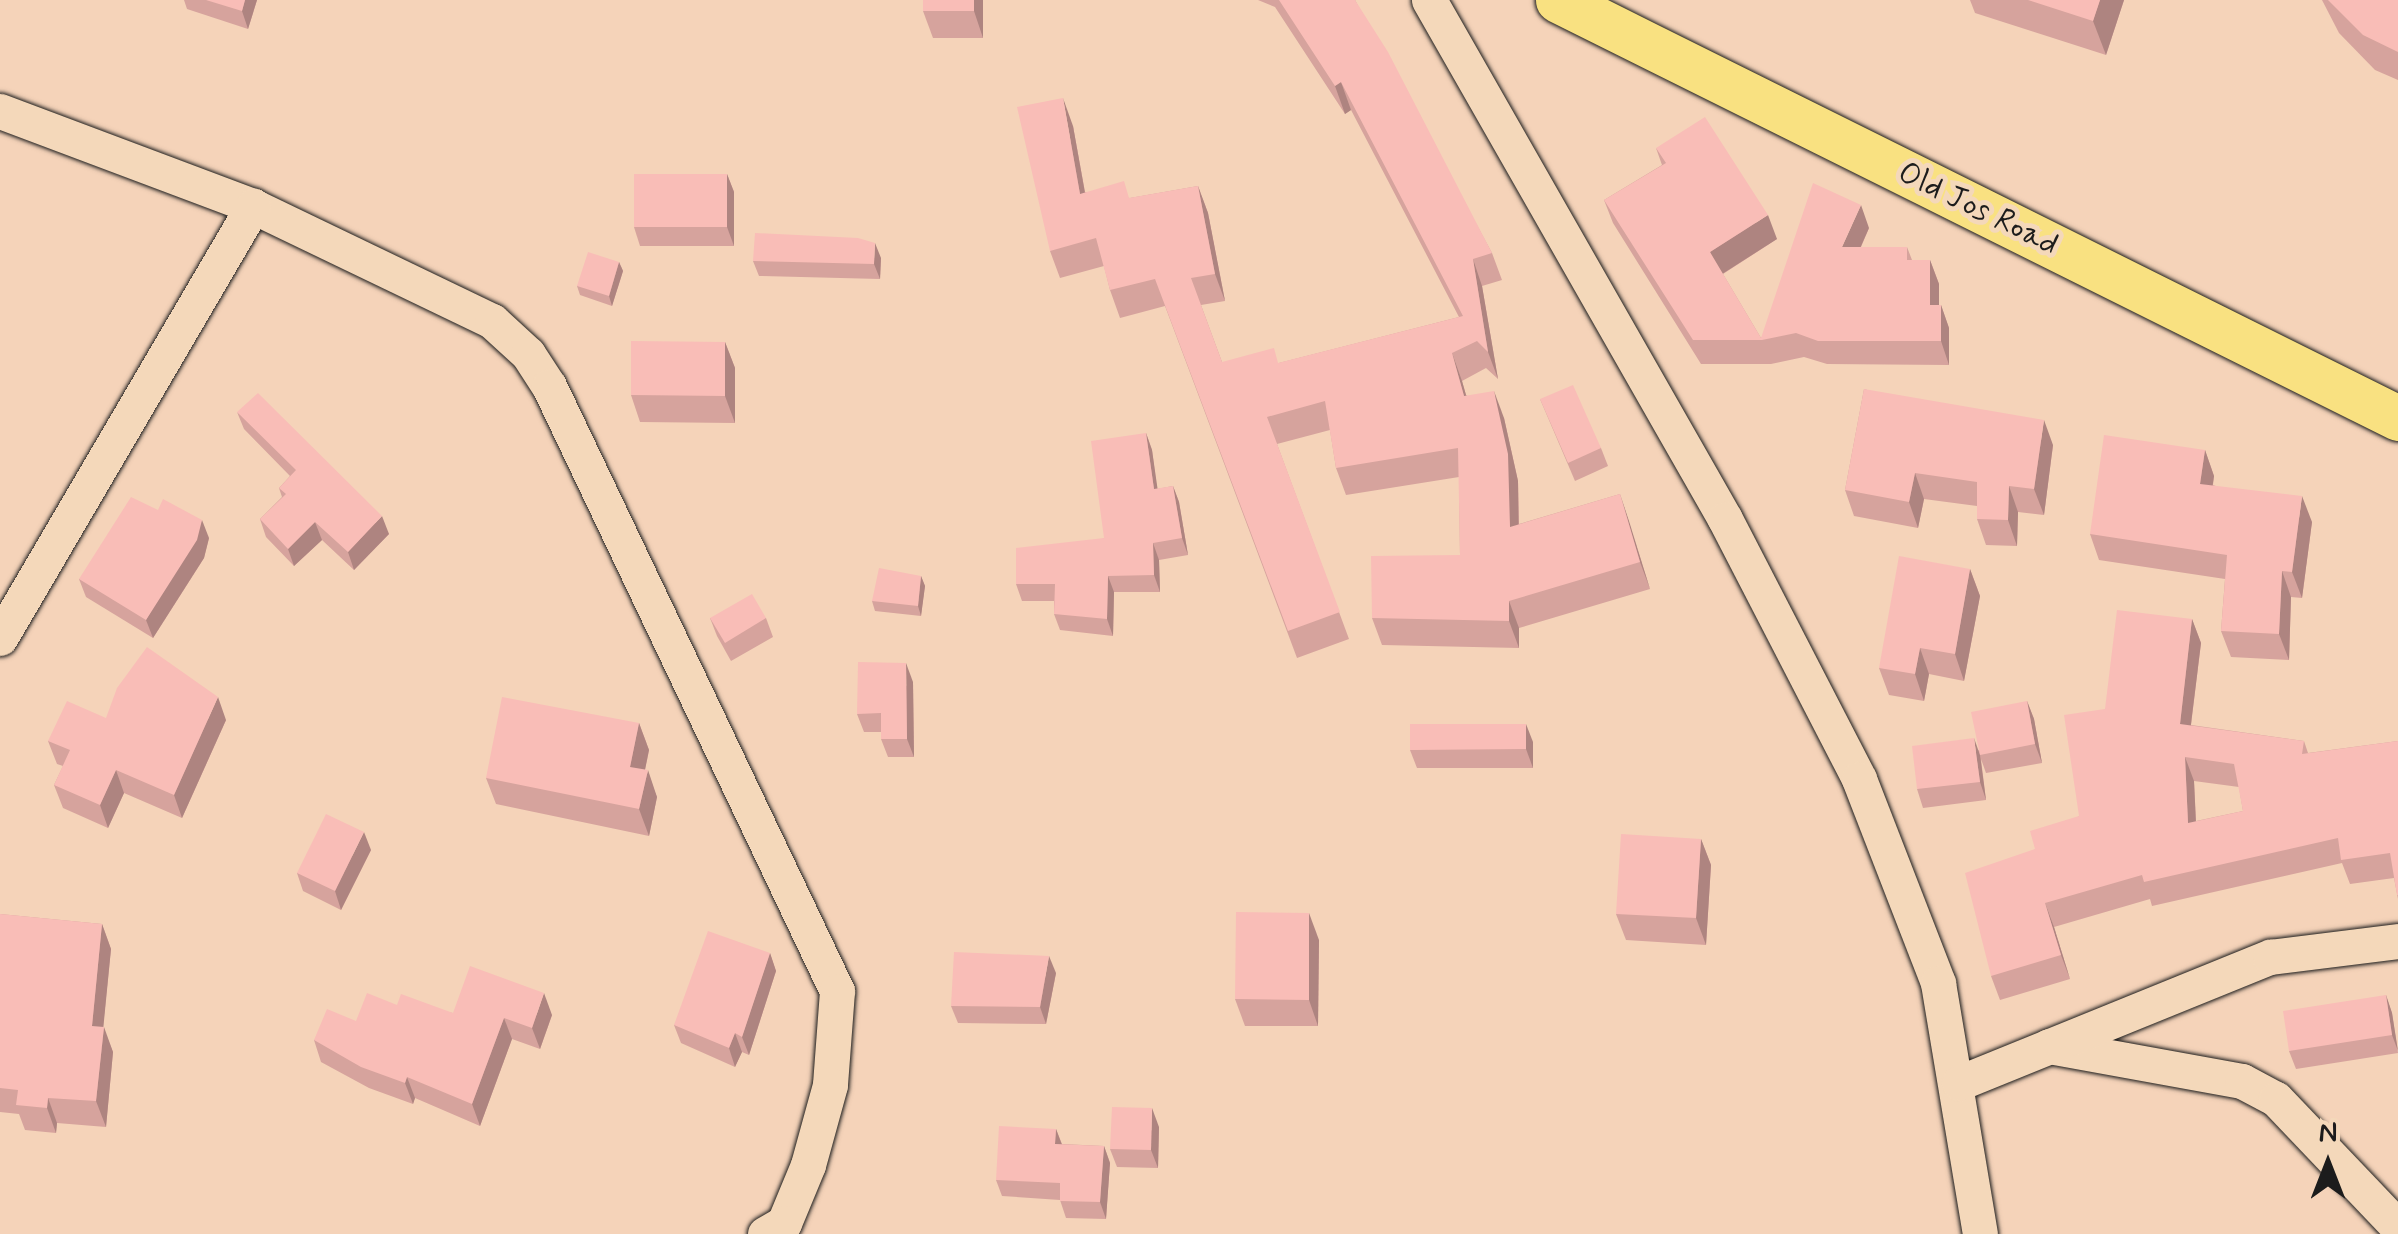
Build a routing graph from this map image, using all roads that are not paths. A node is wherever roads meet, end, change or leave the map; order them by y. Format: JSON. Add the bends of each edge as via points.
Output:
{"nodes":[{"id":1,"x":1430,"y":0,"type":"edge"},
{"id":2,"x":1558,"y":0,"type":"edge"},
{"id":3,"x":0,"y":112,"type":"edge"},
{"id":4,"x":253,"y":206,"type":"junction"},
{"id":5,"x":2398,"y":418,"type":"edge"},
{"id":6,"x":0,"y":638,"type":"edge"},
{"id":7,"x":2398,"y":942,"type":"edge"},
{"id":8,"x":2049,"y":1046,"type":"junction"},
{"id":9,"x":1959,"y":1083,"type":"junction"},
{"id":10,"x":2398,"y":1227,"type":"edge"},
{"id":11,"x":765,"y":1234,"type":"edge"},
{"id":12,"x":1980,"y":1234,"type":"edge"}],
"edges":[{"from":1,"to":9,"type":"street","via":[[1725,518],[1859,779],[1920,928]]},
{"from":2,"to":5,"type":"main road","name":"Old Jos Road"},
{"from":3,"to":4,"type":"street"},
{"from":4,"to":6,"type":"street"},
{"from":4,"to":11,"type":"street","via":[[492,321],[550,386],[836,991],[830,1085],[812,1152],[784,1222]]},
{"from":7,"to":8,"type":"street","via":[[2270,958]]},
{"from":8,"to":9,"type":"street"},
{"from":8,"to":10,"type":"street","via":[[2242,1081],[2276,1099]]},
{"from":9,"to":12,"type":"street"}]}
